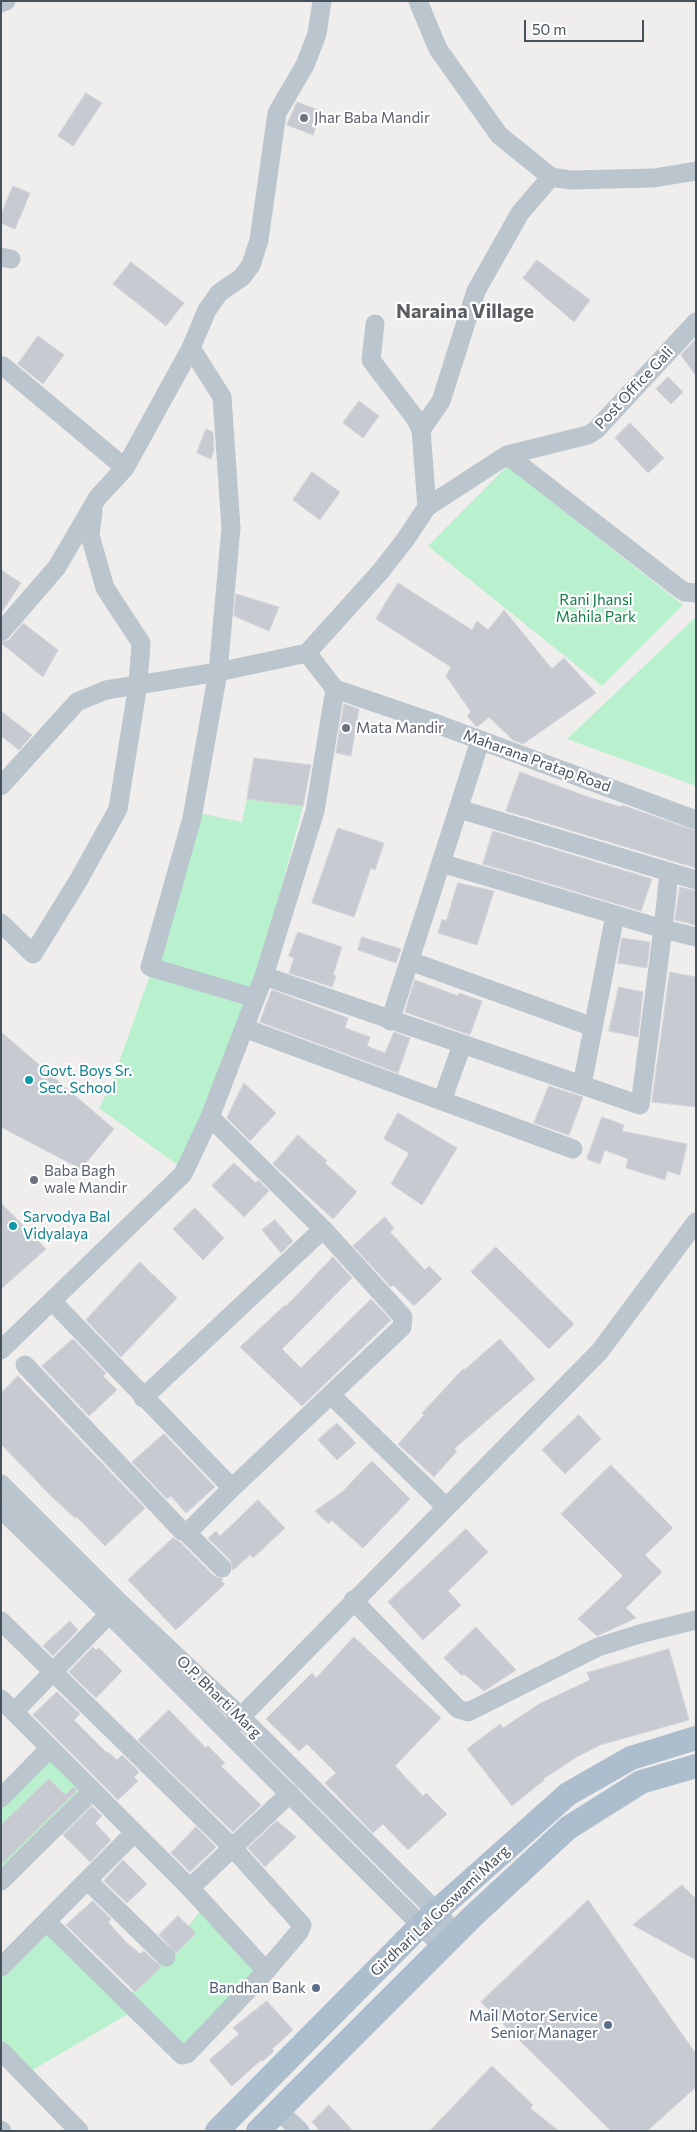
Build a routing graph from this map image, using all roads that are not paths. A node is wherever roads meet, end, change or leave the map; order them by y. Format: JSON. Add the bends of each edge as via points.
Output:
{"nodes":[{"id":1,"x":6,"y":1,"type":"edge"},
{"id":2,"x":322,"y":1,"type":"edge"},
{"id":3,"x":418,"y":1,"type":"edge"},
{"id":4,"x":1,"y":3,"type":"edge"},
{"id":5,"x":696,"y":171,"type":"edge"},
{"id":6,"x":551,"y":177,"type":"junction"},
{"id":7,"x":696,"y":322,"type":"edge"},
{"id":8,"x":375,"y":324,"type":"dead end"},
{"id":9,"x":191,"y":348,"type":"junction"},
{"id":10,"x":2,"y":366,"type":"edge"},
{"id":11,"x":421,"y":430,"type":"junction"},
{"id":12,"x":507,"y":455,"type":"junction"},
{"id":13,"x":126,"y":468,"type":"junction"},
{"id":14,"x":94,"y":505,"type":"junction"},
{"id":15,"x":427,"y":506,"type":"junction"},
{"id":16,"x":696,"y":593,"type":"edge"},
{"id":17,"x":1,"y":632,"type":"edge"},
{"id":18,"x":308,"y":653,"type":"junction"},
{"id":19,"x":218,"y":672,"type":"junction"},
{"id":20,"x":138,"y":684,"type":"junction"},
{"id":21,"x":335,"y":689,"type":"junction"},
{"id":22,"x":480,"y":741,"type":"junction"},
{"id":23,"x":1,"y":786,"type":"edge"},
{"id":24,"x":460,"y":809,"type":"junction"},
{"id":25,"x":696,"y":820,"type":"edge"},
{"id":26,"x":442,"y":863,"type":"junction"},
{"id":27,"x":669,"y":873,"type":"junction"},
{"id":28,"x":696,"y":880,"type":"edge"},
{"id":29,"x":615,"y":915,"type":"junction"},
{"id":30,"x":1,"y":923,"type":"edge"},
{"id":31,"x":664,"y":930,"type":"junction"},
{"id":32,"x":696,"y":937,"type":"edge"},
{"id":33,"x":410,"y":961,"type":"junction"},
{"id":34,"x":264,"y":976,"type":"junction"},
{"id":35,"x":255,"y":998,"type":"junction"},
{"id":36,"x":390,"y":1021,"type":"junction"},
{"id":37,"x":593,"y":1027,"type":"junction"},
{"id":38,"x":244,"y":1028,"type":"junction"},
{"id":39,"x":462,"y":1045,"type":"junction"},
{"id":40,"x":582,"y":1085,"type":"junction"},
{"id":41,"x":442,"y":1101,"type":"junction"},
{"id":42,"x":210,"y":1117,"type":"junction"},
{"id":43,"x":573,"y":1149,"type":"dead end"},
{"id":44,"x":696,"y":1222,"type":"edge"},
{"id":45,"x":323,"y":1229,"type":"junction"},
{"id":46,"x":52,"y":1301,"type":"junction"},
{"id":47,"x":1,"y":1350,"type":"edge"},
{"id":48,"x":25,"y":1365,"type":"dead end"},
{"id":49,"x":331,"y":1395,"type":"junction"},
{"id":50,"x":144,"y":1398,"type":"junction"},
{"id":51,"x":1,"y":1484,"type":"edge"},
{"id":52,"x":232,"y":1488,"type":"junction"},
{"id":53,"x":446,"y":1506,"type":"junction"},
{"id":54,"x":1,"y":1509,"type":"edge"},
{"id":55,"x":185,"y":1531,"type":"junction"},
{"id":56,"x":222,"y":1568,"type":"dead end"},
{"id":57,"x":353,"y":1600,"type":"junction"},
{"id":58,"x":115,"y":1608,"type":"junction"},
{"id":59,"x":696,"y":1620,"type":"edge"},
{"id":60,"x":1,"y":1621,"type":"edge"},
{"id":61,"x":53,"y":1672,"type":"junction"},
{"id":62,"x":8,"y":1705,"type":"edge"},
{"id":63,"x":240,"y":1716,"type":"junction"},
{"id":64,"x":227,"y":1731,"type":"junction"},
{"id":65,"x":696,"y":1738,"type":"edge"},
{"id":66,"x":50,"y":1748,"type":"junction"},
{"id":67,"x":696,"y":1766,"type":"edge"},
{"id":68,"x":92,"y":1791,"type":"junction"},
{"id":69,"x":290,"y":1793,"type":"junction"},
{"id":70,"x":1,"y":1798,"type":"edge"},
{"id":71,"x":134,"y":1833,"type":"junction"},
{"id":72,"x":233,"y":1848,"type":"junction"},
{"id":73,"x":88,"y":1880,"type":"junction"},
{"id":74,"x":1,"y":1881,"type":"edge"},
{"id":75,"x":190,"y":1888,"type":"junction"},
{"id":76,"x":429,"y":1918,"type":"junction"},
{"id":77,"x":48,"y":1923,"type":"junction"},
{"id":78,"x":449,"y":1940,"type":"junction"},
{"id":79,"x":166,"y":1957,"type":"dead end"},
{"id":80,"x":1,"y":1967,"type":"edge"},
{"id":81,"x":266,"y":1971,"type":"junction"},
{"id":82,"x":1,"y":2051,"type":"edge"},
{"id":83,"x":278,"y":2110,"type":"junction"},
{"id":84,"x":79,"y":2131,"type":"edge"},
{"id":85,"x":217,"y":2131,"type":"edge"},
{"id":86,"x":258,"y":2131,"type":"edge"},
{"id":87,"x":300,"y":2131,"type":"edge"}],
"edges":[{"from":1,"to":4,"type":"street"},
{"from":2,"to":9,"type":"street","via":[[316,34],[305,65],[277,113],[256,252],[242,277],[218,293]]},
{"from":3,"to":6,"type":"street","via":[[438,49],[499,135]]},
{"from":5,"to":6,"type":"street","via":[[654,178],[570,180]]},
{"from":6,"to":11,"type":"street","via":[[520,213],[476,291],[441,401]]},
{"from":7,"to":12,"type":"street","name":"Post Office Gali","via":[[596,430],[588,435]]},
{"from":8,"to":11,"type":"street","via":[[371,360]]},
{"from":9,"to":13,"type":"street"},
{"from":9,"to":19,"type":"street","via":[[222,397],[231,528]]},
{"from":10,"to":13,"type":"street"},
{"from":11,"to":15,"type":"street"},
{"from":12,"to":15,"type":"street","name":"Post Office Gali"},
{"from":12,"to":16,"type":"street","via":[[680,589]]},
{"from":13,"to":14,"type":"street"},
{"from":14,"to":17,"type":"street","via":[[57,567]]},
{"from":14,"to":20,"type":"street","via":[[90,535],[105,588],[141,643]]},
{"from":15,"to":18,"type":"street","via":[[380,572]]},
{"from":18,"to":19,"type":"street"},
{"from":18,"to":21,"type":"street"},
{"from":19,"to":20,"type":"street"},
{"from":19,"to":35,"type":"street","via":[[192,818],[150,966]]},
{"from":20,"to":23,"type":"street","via":[[106,690],[77,702]]},
{"from":20,"to":30,"type":"street","via":[[118,809],[78,881],[33,954]]},
{"from":21,"to":22,"type":"street","name":"Maharana Pratap Road"},
{"from":21,"to":34,"type":"street","via":[[315,811]]},
{"from":22,"to":24,"type":"street"},
{"from":22,"to":25,"type":"street","name":"Maharana Pratap Road"},
{"from":24,"to":26,"type":"street"},
{"from":24,"to":27,"type":"street"},
{"from":26,"to":29,"type":"street"},
{"from":26,"to":33,"type":"street"},
{"from":27,"to":28,"type":"street"},
{"from":27,"to":31,"type":"street"},
{"from":29,"to":31,"type":"street"},
{"from":29,"to":37,"type":"street"},
{"from":31,"to":32,"type":"street"},
{"from":31,"to":40,"type":"street","via":[[640,1105]]},
{"from":33,"to":36,"type":"street"},
{"from":33,"to":37,"type":"street"},
{"from":34,"to":35,"type":"street"},
{"from":34,"to":36,"type":"street"},
{"from":35,"to":38,"type":"street"},
{"from":36,"to":39,"type":"street"},
{"from":37,"to":40,"type":"street"},
{"from":38,"to":41,"type":"street"},
{"from":38,"to":42,"type":"street"},
{"from":39,"to":40,"type":"street"},
{"from":39,"to":41,"type":"street"},
{"from":41,"to":43,"type":"street"},
{"from":42,"to":45,"type":"street"},
{"from":42,"to":46,"type":"street","via":[[183,1174]]},
{"from":44,"to":53,"type":"street","via":[[600,1351]]},
{"from":45,"to":49,"type":"street","via":[[401,1314],[404,1322],[402,1328]]},
{"from":45,"to":50,"type":"street"},
{"from":46,"to":47,"type":"street"},
{"from":46,"to":50,"type":"street"},
{"from":48,"to":55,"type":"street"},
{"from":49,"to":52,"type":"street"},
{"from":49,"to":53,"type":"street"},
{"from":50,"to":52,"type":"street"},
{"from":51,"to":58,"type":"street","name":"O.P. Bharti Marg"},
{"from":52,"to":55,"type":"street","via":[[189,1531]]},
{"from":53,"to":57,"type":"street"},
{"from":54,"to":58,"type":"street","name":"O.P. Bharti Marg"},
{"from":55,"to":56,"type":"street"},
{"from":57,"to":59,"type":"street","via":[[458,1709],[468,1712],[598,1647]]},
{"from":57,"to":63,"type":"street"},
{"from":58,"to":61,"type":"street"},
{"from":58,"to":63,"type":"street","name":"O.P. Bharti Marg"},
{"from":58,"to":64,"type":"street","name":"O.P. Bharti Marg"},
{"from":60,"to":61,"type":"street"},
{"from":61,"to":62,"type":"street"},
{"from":61,"to":72,"type":"street"},
{"from":62,"to":66,"type":"street"},
{"from":63,"to":64,"type":"street"},
{"from":63,"to":76,"type":"street","name":"O.P. Bharti Marg"},
{"from":64,"to":69,"type":"street","name":"O.P. Bharti Marg"},
{"from":65,"to":76,"type":"main road","name":"Girdhari Lal Goswami Marg","via":[[631,1758],[568,1794]]},
{"from":66,"to":68,"type":"street"},
{"from":66,"to":70,"type":"street"},
{"from":67,"to":78,"type":"main road","name":"Girdhari Lal Goswami Marg","via":[[641,1782],[568,1828]]},
{"from":68,"to":71,"type":"street"},
{"from":68,"to":74,"type":"street"},
{"from":69,"to":72,"type":"street"},
{"from":69,"to":76,"type":"street","name":"O.P. Bharti Marg"},
{"from":71,"to":73,"type":"street"},
{"from":71,"to":75,"type":"street"},
{"from":72,"to":75,"type":"street"},
{"from":72,"to":81,"type":"street","via":[[302,1925]]},
{"from":73,"to":77,"type":"street"},
{"from":73,"to":79,"type":"street"},
{"from":75,"to":81,"type":"street"},
{"from":76,"to":78,"type":"street"},
{"from":76,"to":85,"type":"main road","name":"Girdhari Lal Goswami Marg"},
{"from":77,"to":80,"type":"street"},
{"from":77,"to":81,"type":"street","via":[[182,2055],[187,2054]]},
{"from":78,"to":83,"type":"main road","name":"Girdhari Lal Goswami Marg"},
{"from":82,"to":84,"type":"street"},
{"from":83,"to":86,"type":"main road","name":"Girdhari Lal Goswami Marg"},
{"from":83,"to":87,"type":"street"}]}
